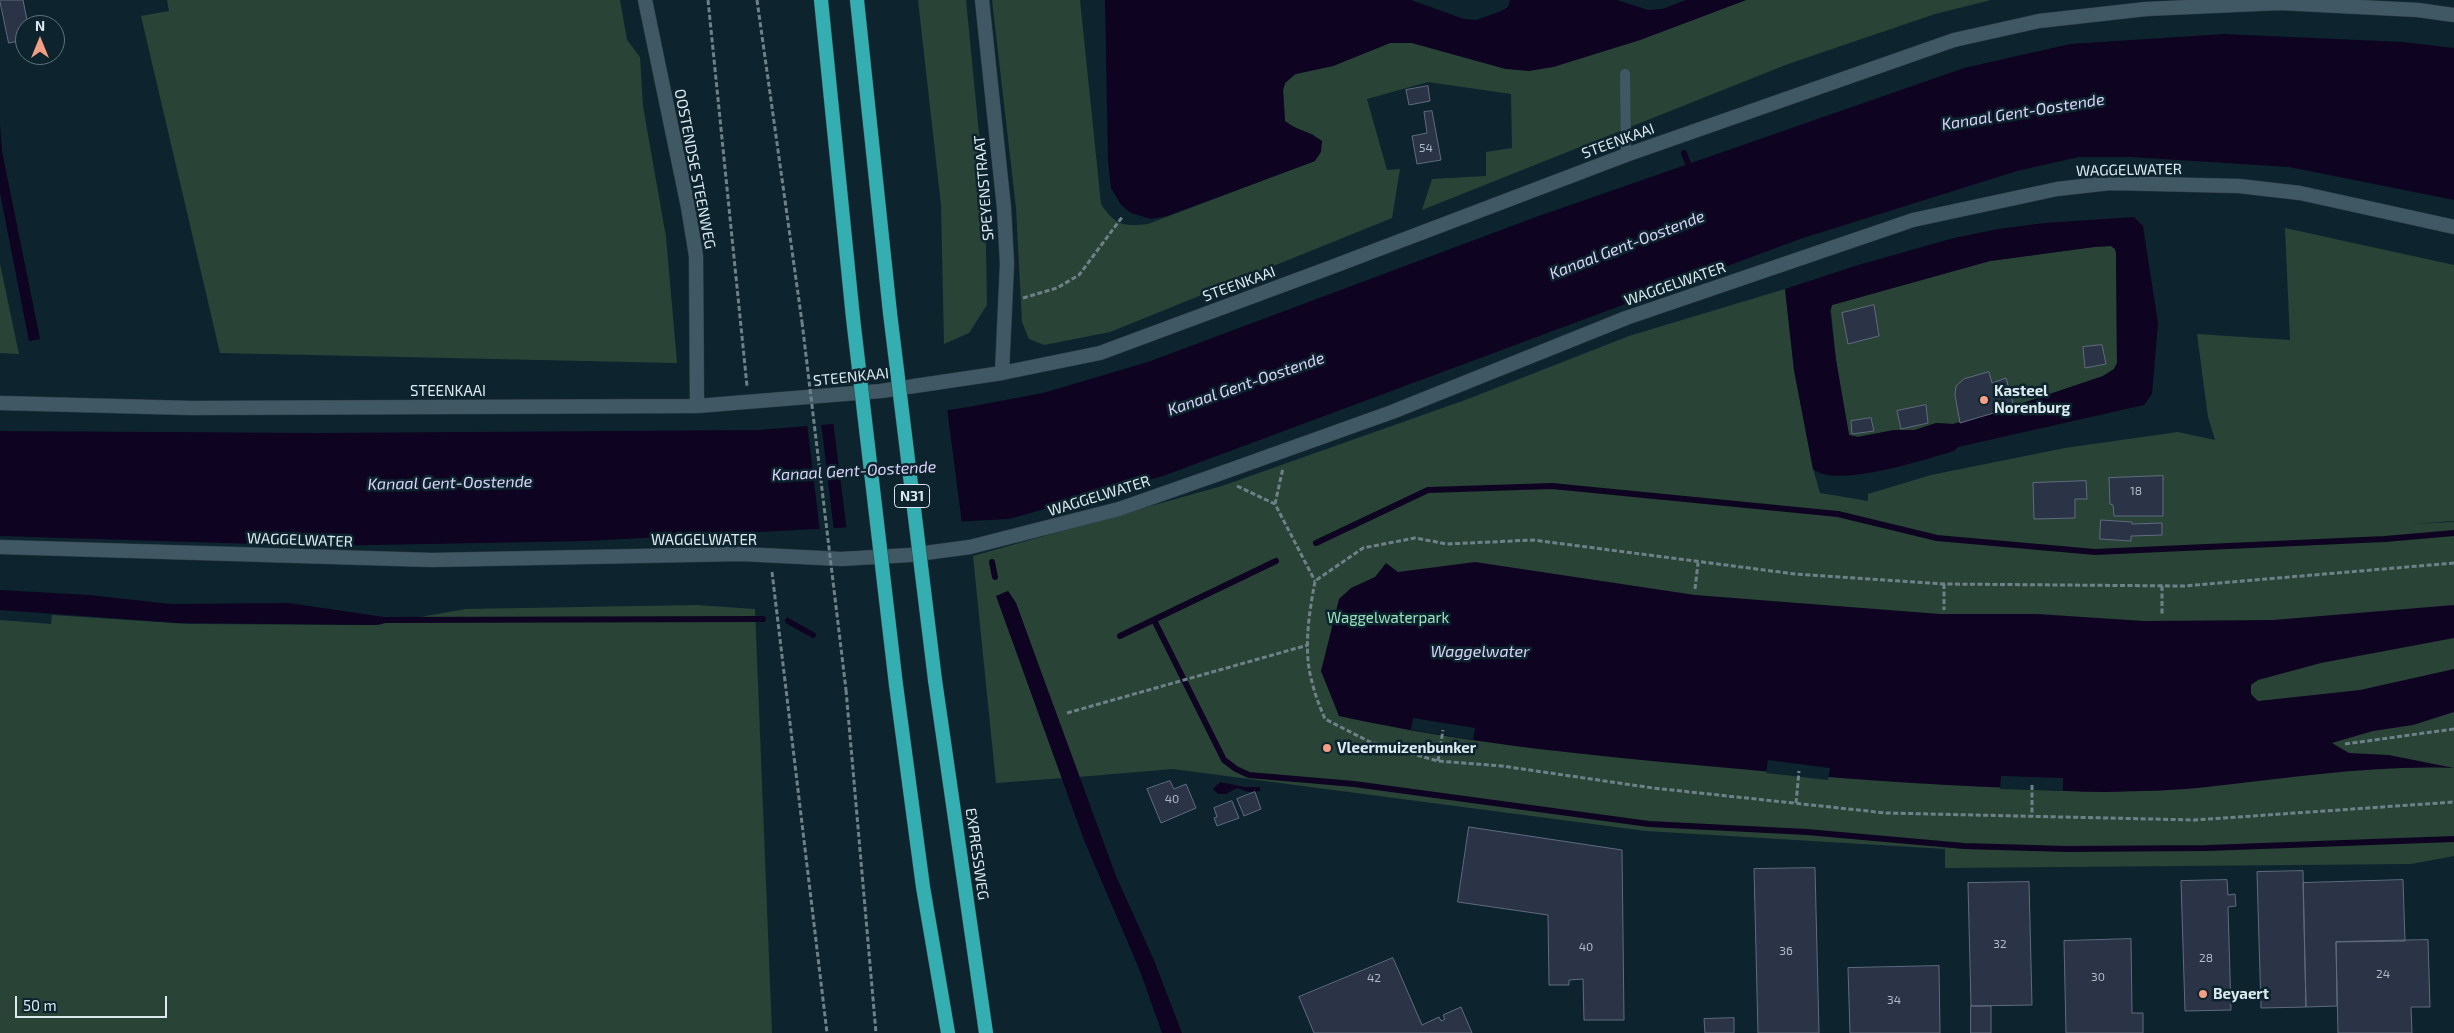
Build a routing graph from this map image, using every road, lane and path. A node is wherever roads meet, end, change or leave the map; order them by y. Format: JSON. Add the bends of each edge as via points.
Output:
{"nodes":[{"id":1,"x":646,"y":0,"type":"edge"},
{"id":2,"x":708,"y":0,"type":"edge"},
{"id":3,"x":757,"y":0,"type":"edge"},
{"id":4,"x":820,"y":0,"type":"edge"},
{"id":5,"x":857,"y":0,"type":"edge"},
{"id":6,"x":982,"y":0,"type":"edge"},
{"id":7,"x":2454,"y":15,"type":"edge"},
{"id":8,"x":1625,"y":74,"type":"dead end"},
{"id":9,"x":1626,"y":155,"type":"junction"},
{"id":10,"x":1123,"y":216,"type":"dead end"},
{"id":11,"x":2454,"y":227,"type":"edge"},
{"id":12,"x":1005,"y":303,"type":"junction"},
{"id":13,"x":1002,"y":373,"type":"junction"},
{"id":14,"x":0,"y":403,"type":"edge"},
{"id":15,"x":748,"y":404,"type":"junction"},
{"id":16,"x":697,"y":406,"type":"junction"},
{"id":17,"x":1286,"y":450,"type":"junction"},
{"id":18,"x":1216,"y":475,"type":"junction"},
{"id":19,"x":1275,"y":504,"type":"junction"},
{"id":20,"x":0,"y":547,"type":"edge"},
{"id":21,"x":772,"y":556,"type":"junction"},
{"id":22,"x":1698,"y":562,"type":"junction"},
{"id":23,"x":2454,"y":563,"type":"edge"},
{"id":24,"x":1315,"y":581,"type":"junction"},
{"id":25,"x":1944,"y":584,"type":"junction"},
{"id":26,"x":2162,"y":586,"type":"junction"},
{"id":27,"x":1695,"y":589,"type":"dead end"},
{"id":28,"x":1944,"y":610,"type":"dead end"},
{"id":29,"x":2162,"y":614,"type":"dead end"},
{"id":30,"x":1308,"y":645,"type":"junction"},
{"id":31,"x":1067,"y":713,"type":"dead end"},
{"id":32,"x":2454,"y":729,"type":"edge"},
{"id":33,"x":1443,"y":730,"type":"dead end"},
{"id":34,"x":2345,"y":744,"type":"dead end"},
{"id":35,"x":1438,"y":760,"type":"junction"},
{"id":36,"x":1799,"y":771,"type":"dead end"},
{"id":37,"x":2032,"y":785,"type":"dead end"},
{"id":38,"x":2454,"y":802,"type":"edge"},
{"id":39,"x":1796,"y":803,"type":"junction"},
{"id":40,"x":2032,"y":817,"type":"junction"},
{"id":41,"x":827,"y":1033,"type":"edge"},
{"id":42,"x":876,"y":1033,"type":"edge"},
{"id":43,"x":948,"y":1033,"type":"edge"},
{"id":44,"x":986,"y":1033,"type":"edge"}],
"edges":[{"from":1,"to":16,"type":"street","name":"OOSTENDSE STEENWEG","via":[[696,256]]},
{"from":2,"to":15,"type":"path"},
{"from":3,"to":42,"type":"path","bridge":true,"via":[[802,322],[846,690]]},
{"from":4,"to":43,"type":"highway","number":"N31","bridge":true,"via":[[896,685]]},
{"from":5,"to":44,"type":"highway","name":"EXPRESSWEG","number":"N31","bridge":true,"via":[[890,313],[935,680]]},
{"from":6,"to":12,"type":"street","name":"SPEYENSTRAAT","via":[[1004,208]]},
{"from":7,"to":9,"type":"street","name":"STEENKAAI","via":[[2418,10],[2280,4],[2146,9],[2039,21],[1954,40]]},
{"from":8,"to":9,"type":"lane"},
{"from":9,"to":13,"type":"street","name":"STEENKAAI","via":[[1100,353]]},
{"from":10,"to":12,"type":"path","via":[[1079,274],[1057,288]]},
{"from":11,"to":17,"type":"street","name":"WAGGELWATER","via":[[2300,193],[2239,186],[2110,184],[2057,189],[1914,220],[1626,318],[1392,412]]},
{"from":12,"to":13,"type":"street","name":"SPEYENSTRAAT"},
{"from":13,"to":15,"type":"street","name":"STEENKAAI","via":[[881,391]]},
{"from":14,"to":16,"type":"street","name":"STEENKAAI","via":[[191,408]]},
{"from":15,"to":16,"type":"street","name":"STEENKAAI"},
{"from":17,"to":18,"type":"street","name":"WAGGELWATER"},
{"from":17,"to":19,"type":"path"},
{"from":18,"to":19,"type":"path"},
{"from":18,"to":21,"type":"street","name":"WAGGELWATER","via":[[1119,509],[970,547],[841,559]]},
{"from":19,"to":24,"type":"path"},
{"from":20,"to":21,"type":"street","name":"WAGGELWATER","via":[[432,560]]},
{"from":21,"to":41,"type":"path"},
{"from":22,"to":24,"type":"path","via":[[1532,540],[1447,544],[1415,538],[1363,548]]},
{"from":22,"to":25,"type":"path","via":[[1795,574]]},
{"from":22,"to":27,"type":"path"},
{"from":23,"to":26,"type":"path"},
{"from":24,"to":30,"type":"path"},
{"from":25,"to":26,"type":"path"},
{"from":25,"to":28,"type":"path"},
{"from":26,"to":29,"type":"path"},
{"from":30,"to":31,"type":"path"},
{"from":30,"to":35,"type":"path","via":[[1311,681],[1324,720],[1370,742]]},
{"from":32,"to":34,"type":"path"},
{"from":33,"to":35,"type":"path"},
{"from":35,"to":39,"type":"path"},
{"from":36,"to":39,"type":"path"},
{"from":37,"to":40,"type":"path"},
{"from":38,"to":40,"type":"path","via":[[2195,820]]},
{"from":39,"to":40,"type":"path","via":[[1886,813]]}]}
